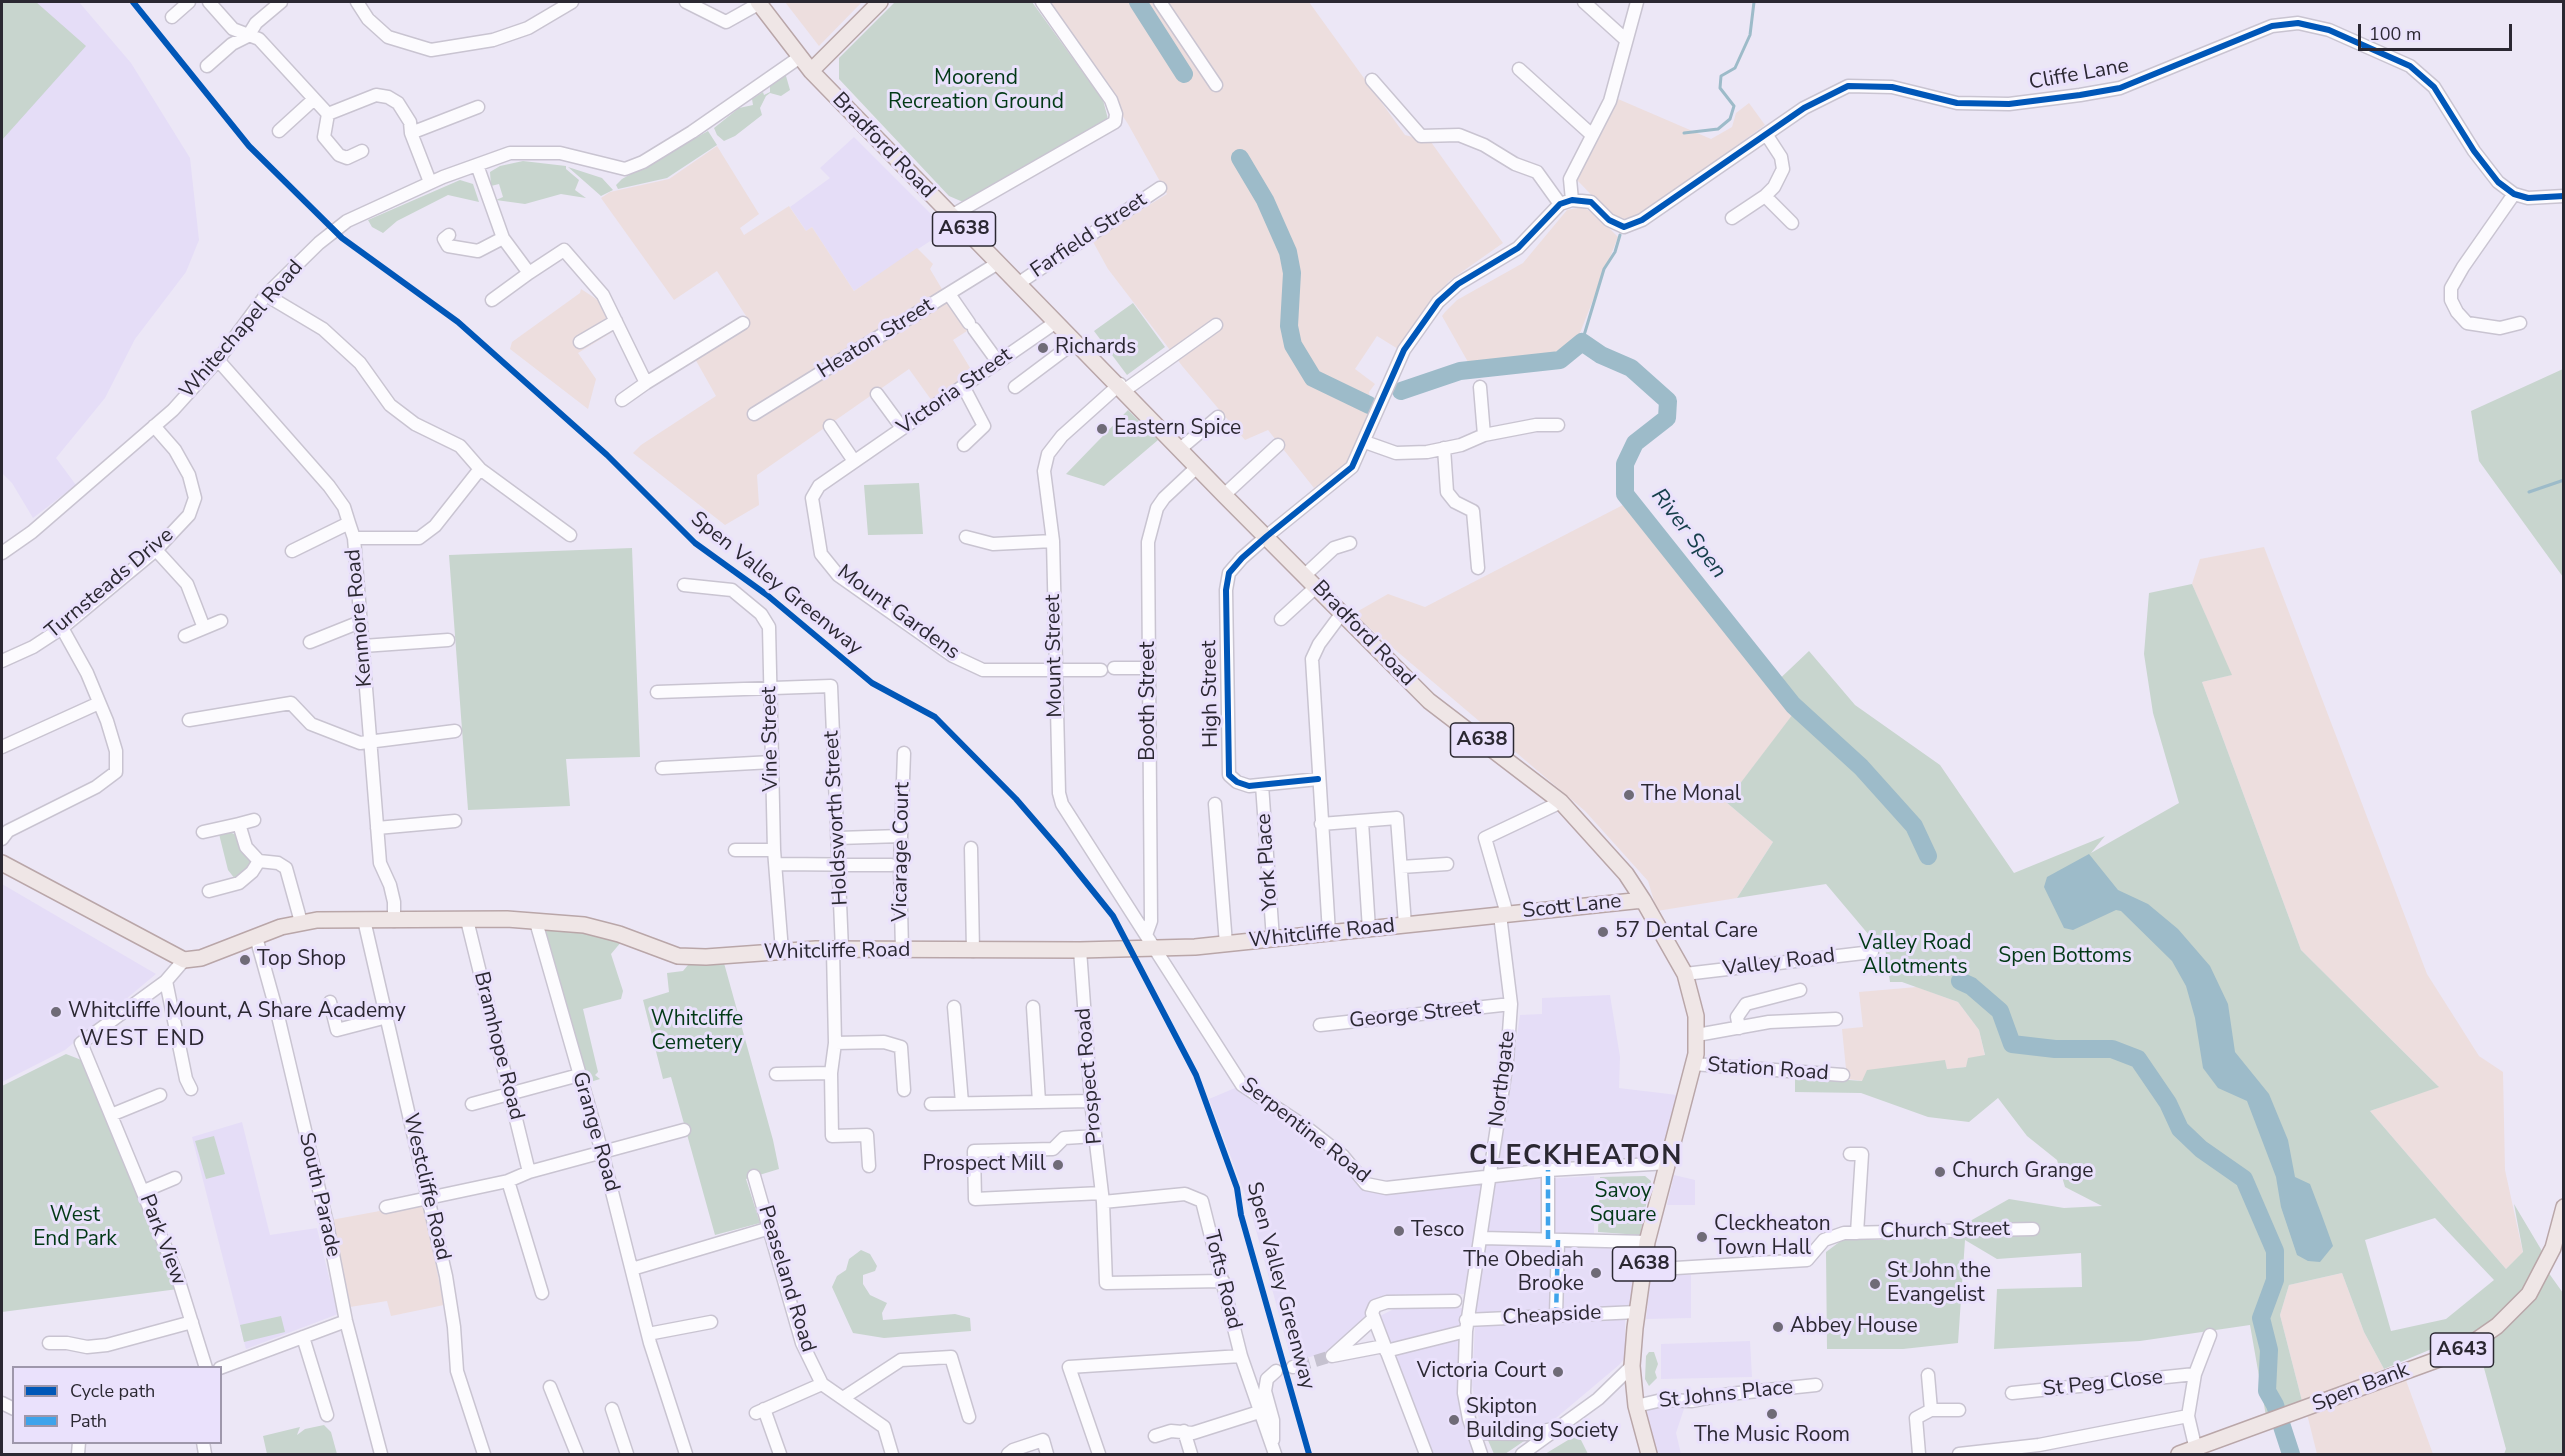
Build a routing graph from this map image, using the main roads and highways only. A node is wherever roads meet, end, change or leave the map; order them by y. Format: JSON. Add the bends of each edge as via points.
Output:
{"nodes":[{"id":1,"x":759,"y":2,"type":"edge"},
{"id":2,"x":872,"y":4,"type":"edge"},
{"id":3,"x":811,"y":71,"type":"junction"},
{"id":4,"x":2,"y":863,"type":"edge"},
{"id":5,"x":1643,"y":900,"type":"junction"},
{"id":6,"x":1504,"y":915,"type":"joint"},
{"id":7,"x":2564,"y":1207,"type":"edge"},
{"id":8,"x":1649,"y":1455,"type":"edge"},
{"id":9,"x":2179,"y":1455,"type":"edge"}],
"edges":[{"from":1,"to":3,"type":"main road","name":"Bradford Road","number":"A638"},
{"from":2,"to":3,"type":"main road"},
{"from":3,"to":5,"type":"main road","name":"Bradford Road","number":"A638","via":[[1429,701],[1561,802],[1626,874]]},
{"from":4,"to":6,"type":"main road","name":"Whitcliffe Road","via":[[184,960],[201,958],[301,922],[466,920],[584,925],[678,956],[706,957],[838,950],[1155,949]]},
{"from":5,"to":6,"type":"main road","name":"Scott Lane"},
{"from":5,"to":8,"type":"main road","name":"Bradford Road","number":"A638","via":[[1686,974],[1696,1016],[1693,1064],[1647,1242],[1637,1312],[1632,1366]]},
{"from":7,"to":9,"type":"main road","name":"Spen Bank","number":"A643","via":[[2553,1248],[2529,1294],[2497,1326],[2461,1351]]}]}
